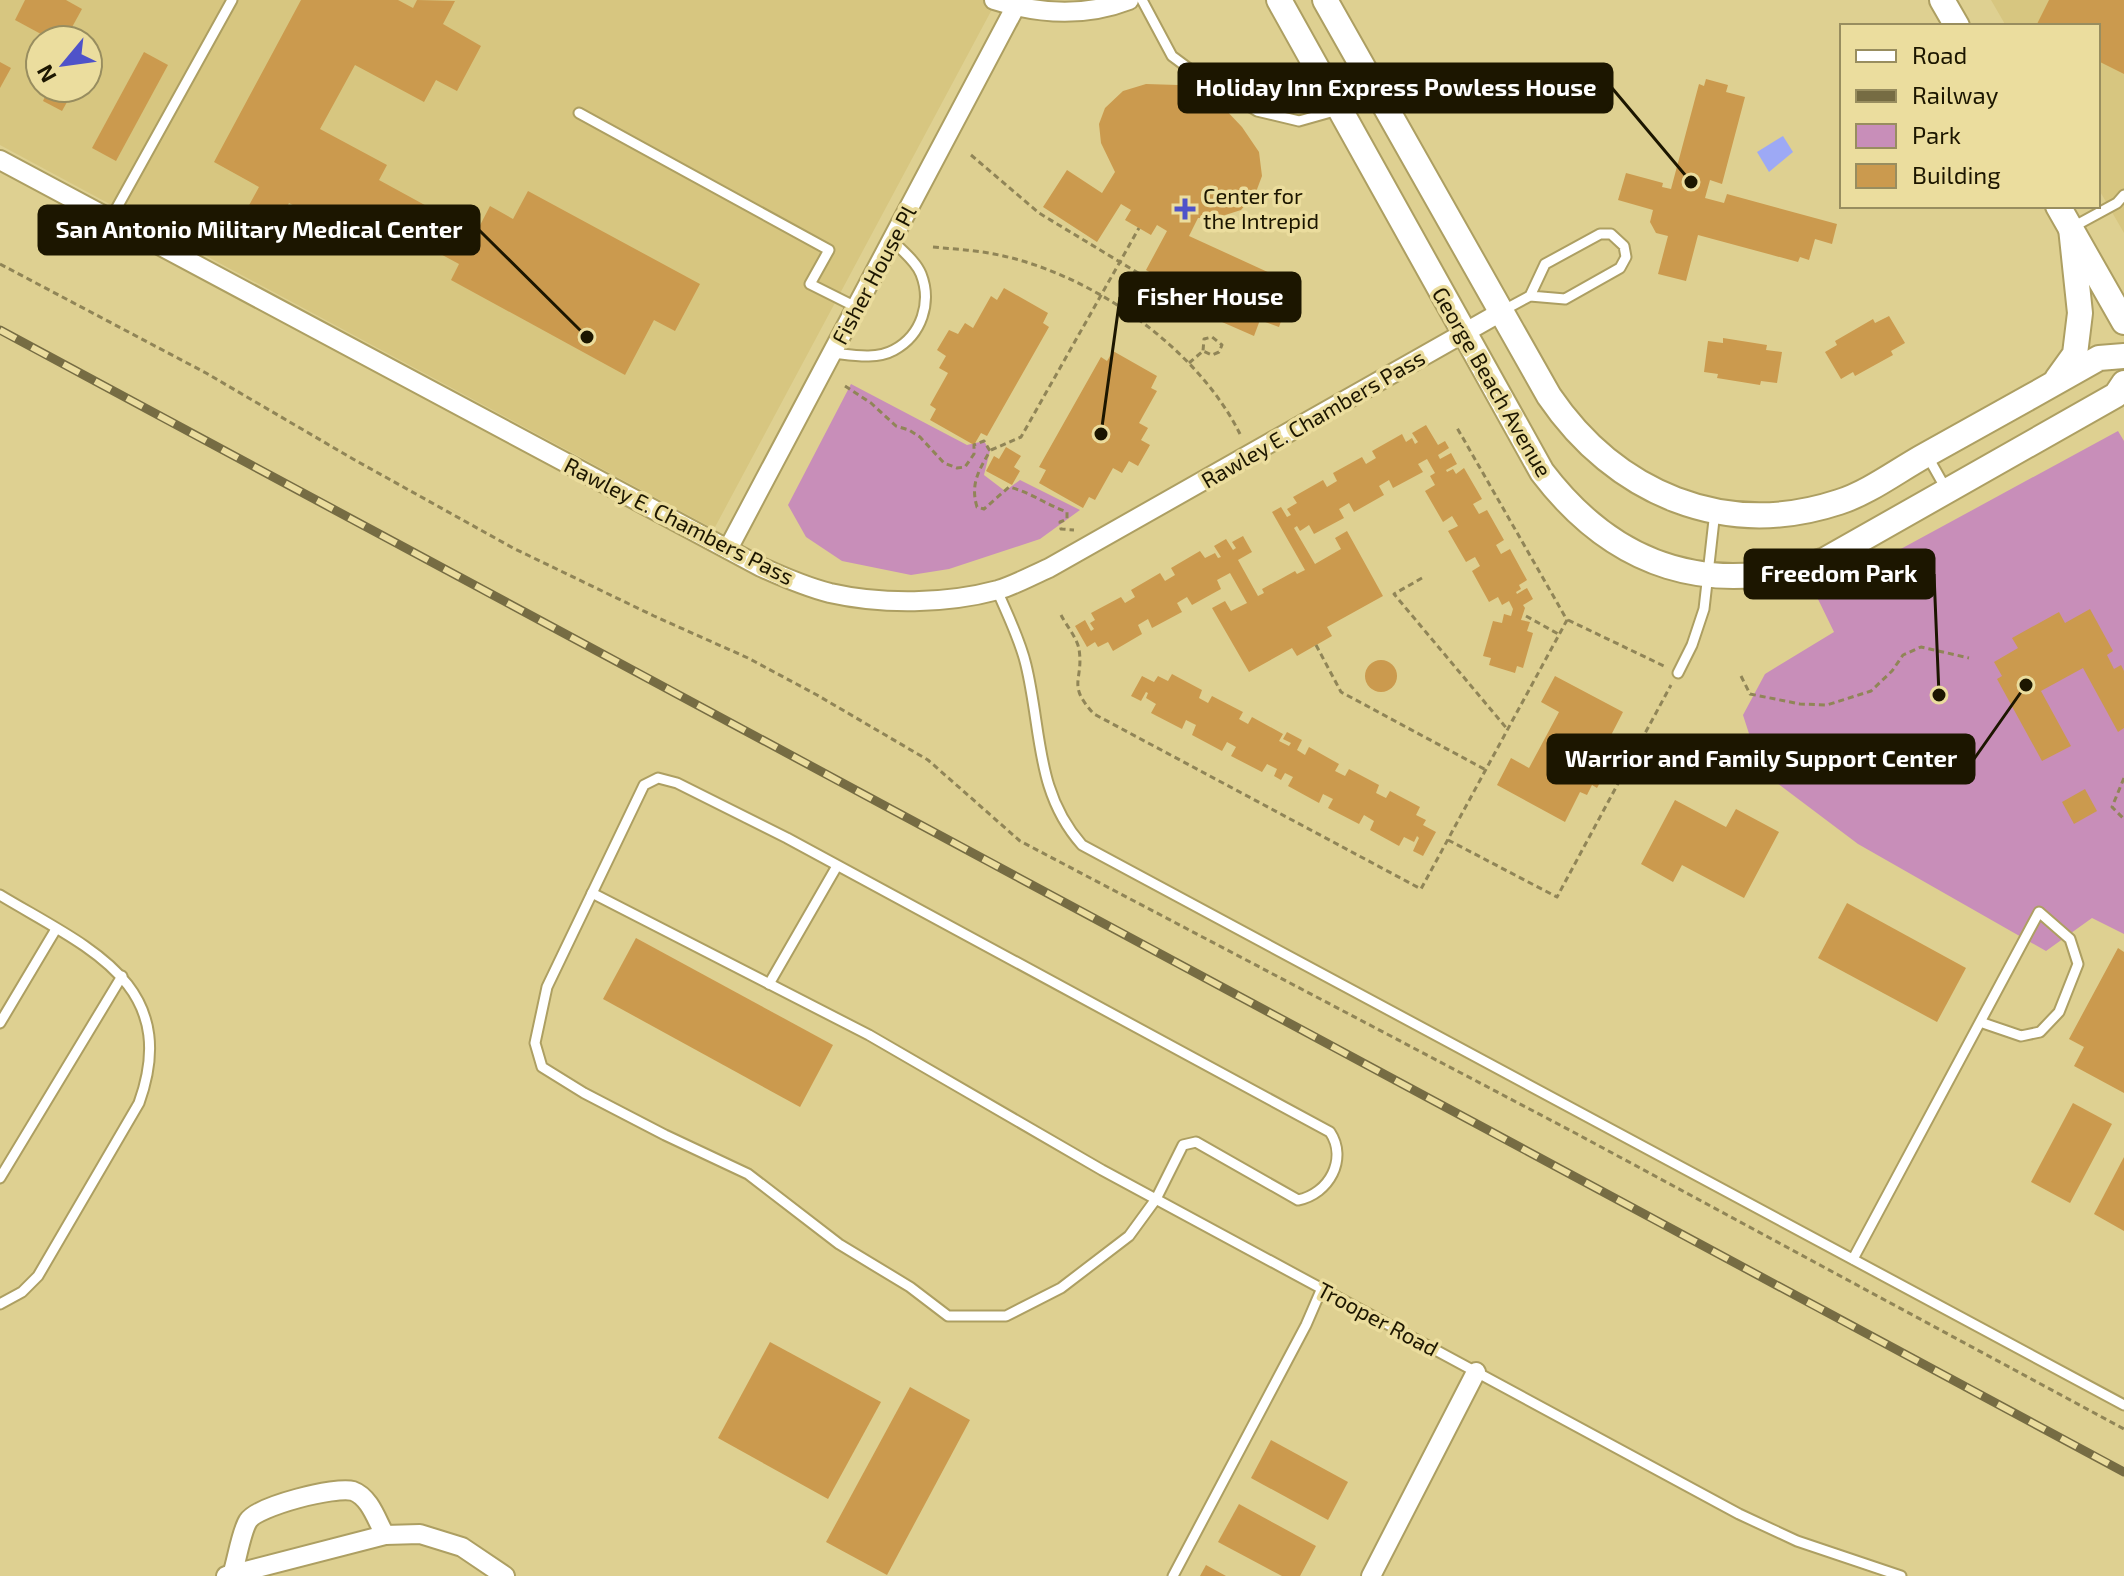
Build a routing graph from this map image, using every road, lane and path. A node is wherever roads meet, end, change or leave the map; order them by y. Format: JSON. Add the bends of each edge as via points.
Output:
{"nodes":[{"id":1,"x":232,"y":0,"type":"edge"},
{"id":2,"x":994,"y":0,"type":"edge"},
{"id":3,"x":1129,"y":0,"type":"edge"},
{"id":4,"x":1142,"y":0,"type":"edge"},
{"id":5,"x":1279,"y":0,"type":"edge"},
{"id":6,"x":1325,"y":0,"type":"edge"},
{"id":7,"x":1942,"y":0,"type":"edge"},
{"id":8,"x":1017,"y":3,"type":"edge"},
{"id":9,"x":1956,"y":24,"type":"edge"},
{"id":10,"x":1339,"y":109,"type":"junction"},
{"id":11,"x":579,"y":113,"type":"dead end"},
{"id":12,"x":971,"y":155,"type":"dead end"},
{"id":13,"x":0,"y":160,"type":"edge"},
{"id":14,"x":2124,"y":195,"type":"edge"},
{"id":15,"x":2059,"y":208,"type":"edge"},
{"id":16,"x":110,"y":220,"type":"junction"},
{"id":17,"x":1139,"y":228,"type":"dead end"},
{"id":18,"x":2071,"y":228,"type":"junction"},
{"id":19,"x":892,"y":240,"type":"junction"},
{"id":20,"x":933,"y":247,"type":"dead end"},
{"id":21,"x":1121,"y":262,"type":"junction"},
{"id":22,"x":0,"y":264,"type":"edge"},
{"id":23,"x":1153,"y":282,"type":"dead end"},
{"id":24,"x":1102,"y":296,"type":"junction"},
{"id":25,"x":1530,"y":296,"type":"junction"},
{"id":26,"x":856,"y":307,"type":"junction"},
{"id":27,"x":1501,"y":312,"type":"junction"},
{"id":28,"x":2124,"y":322,"type":"edge"},
{"id":29,"x":1463,"y":334,"type":"junction"},
{"id":30,"x":1203,"y":351,"type":"junction"},
{"id":31,"x":832,"y":353,"type":"junction"},
{"id":32,"x":2124,"y":356,"type":"edge"},
{"id":33,"x":1189,"y":363,"type":"junction"},
{"id":34,"x":2124,"y":383,"type":"edge"},
{"id":35,"x":2053,"y":384,"type":"junction"},
{"id":36,"x":845,"y":386,"type":"dead end"},
{"id":37,"x":1456,"y":426,"type":"dead end"},
{"id":38,"x":1240,"y":434,"type":"dead end"},
{"id":39,"x":990,"y":451,"type":"junction"},
{"id":40,"x":1926,"y":455,"type":"junction"},
{"id":41,"x":1948,"y":492,"type":"junction"},
{"id":42,"x":1715,"y":511,"type":"junction"},
{"id":43,"x":1076,"y":530,"type":"dead end"},
{"id":44,"x":728,"y":549,"type":"junction"},
{"id":45,"x":1708,"y":576,"type":"junction"},
{"id":46,"x":1422,"y":578,"type":"dead end"},
{"id":47,"x":997,"y":590,"type":"junction"},
{"id":48,"x":1061,"y":615,"type":"dead end"},
{"id":49,"x":1526,"y":616,"type":"dead end"},
{"id":50,"x":1567,"y":620,"type":"junction"},
{"id":51,"x":1560,"y":635,"type":"junction"},
{"id":52,"x":1316,"y":645,"type":"dead end"},
{"id":53,"x":1969,"y":658,"type":"dead end"},
{"id":54,"x":1678,"y":673,"type":"junction"},
{"id":55,"x":1741,"y":676,"type":"dead end"},
{"id":56,"x":1508,"y":730,"type":"junction"},
{"id":57,"x":1486,"y":770,"type":"junction"},
{"id":58,"x":2124,"y":778,"type":"edge"},
{"id":59,"x":2124,"y":819,"type":"edge"},
{"id":60,"x":1448,"y":840,"type":"junction"},
{"id":61,"x":837,"y":866,"type":"junction"},
{"id":62,"x":592,"y":893,"type":"junction"},
{"id":63,"x":0,"y":895,"type":"edge"},
{"id":64,"x":56,"y":929,"type":"junction"},
{"id":65,"x":122,"y":976,"type":"junction"},
{"id":66,"x":769,"y":984,"type":"junction"},
{"id":67,"x":1980,"y":1022,"type":"junction"},
{"id":68,"x":0,"y":1023,"type":"edge"},
{"id":69,"x":0,"y":1178,"type":"edge"},
{"id":70,"x":1156,"y":1199,"type":"junction"},
{"id":71,"x":1853,"y":1259,"type":"junction"},
{"id":72,"x":1322,"y":1288,"type":"junction"},
{"id":73,"x":0,"y":1304,"type":"edge"},
{"id":74,"x":1476,"y":1372,"type":"junction"},
{"id":75,"x":2124,"y":1405,"type":"edge"},
{"id":76,"x":2124,"y":1429,"type":"edge"},
{"id":77,"x":385,"y":1535,"type":"junction"},
{"id":78,"x":229,"y":1575,"type":"edge"},
{"id":79,"x":505,"y":1576,"type":"edge"},
{"id":80,"x":1173,"y":1576,"type":"edge"},
{"id":81,"x":1371,"y":1576,"type":"edge"},
{"id":82,"x":1901,"y":1576,"type":"edge"}],
"edges":[{"from":1,"to":16,"type":"lane"},
{"from":2,"to":8,"type":"street"},
{"from":3,"to":8,"type":"street","via":[[1081,11],[1038,11]]},
{"from":4,"to":10,"type":"lane","via":[[1172,56],[1257,111],[1299,121]]},
{"from":5,"to":10,"type":"street","name":"George Beach Avenue"},
{"from":6,"to":27,"type":"street","name":"George Beach Avenue"},
{"from":7,"to":9,"type":"street"},
{"from":8,"to":19,"type":"street","name":"Fisher House Pl"},
{"from":10,"to":29,"type":"street","name":"George Beach Avenue"},
{"from":11,"to":26,"type":"lane","via":[[829,250],[810,284]]},
{"from":12,"to":21,"type":"path","via":[[1039,213]]},
{"from":13,"to":16,"type":"street","name":"Rawley E. Chambers Pass"},
{"from":14,"to":18,"type":"lane"},
{"from":15,"to":18,"type":"street"},
{"from":16,"to":44,"type":"street","name":"Rawley E. Chambers Pass"},
{"from":17,"to":21,"type":"path"},
{"from":18,"to":28,"type":"street"},
{"from":18,"to":35,"type":"street","via":[[2078,333],[2075,354]]},
{"from":19,"to":26,"type":"street","name":"Fisher House Pl"},
{"from":19,"to":31,"type":"lane","via":[[920,271],[927,300],[917,330],[894,350],[865,357]]},
{"from":20,"to":24,"type":"path","via":[[997,254],[1061,275]]},
{"from":21,"to":23,"type":"path"},
{"from":21,"to":24,"type":"path"},
{"from":22,"to":76,"type":"path","via":[[206,373],[513,548],[817,695],[928,760],[1020,841]]},
{"from":24,"to":33,"type":"path"},
{"from":24,"to":39,"type":"path","via":[[1021,437]]},
{"from":25,"to":25,"type":"lane","via":[[1565,299],[1620,268],[1624,246],[1611,234],[1600,234],[1545,264]]},
{"from":25,"to":27,"type":"lane"},
{"from":26,"to":31,"type":"street","name":"Fisher House Pl"},
{"from":27,"to":29,"type":"street","name":"Rawley E. Chambers Pass"},
{"from":27,"to":42,"type":"street","name":"George Beach Avenue","via":[[1563,418],[1599,455],[1642,485]]},
{"from":29,"to":45,"type":"street","name":"George Beach Avenue","via":[[1542,472],[1573,510],[1634,553]]},
{"from":29,"to":47,"type":"street","name":"Rawley E. Chambers Pass","via":[[1066,560]]},
{"from":30,"to":30,"type":"path","via":[[1212,355],[1222,345],[1212,337],[1204,339]]},
{"from":30,"to":33,"type":"path"},
{"from":31,"to":44,"type":"street","name":"Fisher House Pl"},
{"from":32,"to":35,"type":"street","name":"George Beach Avenue","via":[[2099,358]]},
{"from":33,"to":38,"type":"path"},
{"from":34,"to":41,"type":"street","name":"George Beach Avenue","via":[[2116,395]]},
{"from":35,"to":40,"type":"street","name":"George Beach Avenue"},
{"from":36,"to":39,"type":"path","via":[[896,426],[920,437],[944,463],[965,467],[974,445],[984,441]]},
{"from":37,"to":50,"type":"path"},
{"from":39,"to":43,"type":"path","via":[[977,473],[977,507],[984,509],[1009,487],[1027,491],[1067,512],[1061,529]]},
{"from":40,"to":41,"type":"lane"},
{"from":40,"to":42,"type":"street","name":"George Beach Avenue","via":[[1843,501],[1818,508],[1767,515]]},
{"from":41,"to":45,"type":"street","name":"George Beach Avenue","via":[[1825,560],[1778,573]]},
{"from":42,"to":45,"type":"lane"},
{"from":44,"to":47,"type":"street","name":"Rawley E. Chambers Pass","via":[[796,582],[868,599],[916,600]]},
{"from":45,"to":54,"type":"lane","via":[[1704,609]]},
{"from":46,"to":56,"type":"path","via":[[1394,594]]},
{"from":47,"to":71,"type":"lane","via":[[1026,665],[1048,790],[1064,825],[1082,845]]},
{"from":48,"to":60,"type":"path","via":[[1079,648],[1081,700],[1094,714],[1421,889]]},
{"from":49,"to":51,"type":"path"},
{"from":50,"to":51,"type":"path"},
{"from":50,"to":54,"type":"path"},
{"from":51,"to":56,"type":"path"},
{"from":52,"to":57,"type":"path","via":[[1341,692]]},
{"from":53,"to":55,"type":"path","via":[[1921,647],[1903,655],[1871,691],[1827,705],[1750,694]]},
{"from":54,"to":60,"type":"path","via":[[1557,897]]},
{"from":56,"to":57,"type":"path"},
{"from":57,"to":60,"type":"path"},
{"from":58,"to":59,"type":"path","via":[[2112,807]]},
{"from":61,"to":62,"type":"lane","via":[[658,778],[644,785]]},
{"from":61,"to":66,"type":"lane"},
{"from":61,"to":70,"type":"lane","via":[[1330,1132],[1338,1144],[1338,1160],[1324,1187],[1314,1197],[1298,1200],[1196,1142],[1183,1145]]},
{"from":62,"to":66,"type":"lane","name":"Trooper Road"},
{"from":62,"to":70,"type":"lane","via":[[547,987],[535,1043],[542,1067],[748,1174],[839,1244],[948,1316],[1006,1316],[1061,1288],[1129,1236]]},
{"from":63,"to":64,"type":"lane"},
{"from":64,"to":65,"type":"lane"},
{"from":64,"to":68,"type":"lane"},
{"from":65,"to":69,"type":"lane"},
{"from":65,"to":73,"type":"lane","via":[[138,999],[149,1033],[148,1072],[139,1103],[38,1276]]},
{"from":66,"to":70,"type":"lane","name":"Trooper Road"},
{"from":67,"to":67,"type":"lane","via":[[2011,965],[2039,912],[2070,939],[2078,964],[2059,1012],[2040,1032],[2021,1036]]},
{"from":67,"to":71,"type":"lane"},
{"from":70,"to":72,"type":"lane","name":"Trooper Road"},
{"from":71,"to":75,"type":"lane"},
{"from":72,"to":74,"type":"lane","name":"Trooper Road"},
{"from":72,"to":80,"type":"lane"},
{"from":74,"to":81,"type":"street"},
{"from":74,"to":82,"type":"lane","name":"Trooper Road","via":[[1739,1514],[1797,1541]]},
{"from":77,"to":78,"type":"street"},
{"from":77,"to":78,"type":"street","via":[[364,1498],[353,1491],[267,1508],[248,1521]]},
{"from":77,"to":79,"type":"street","via":[[420,1534],[462,1547]]}]}
